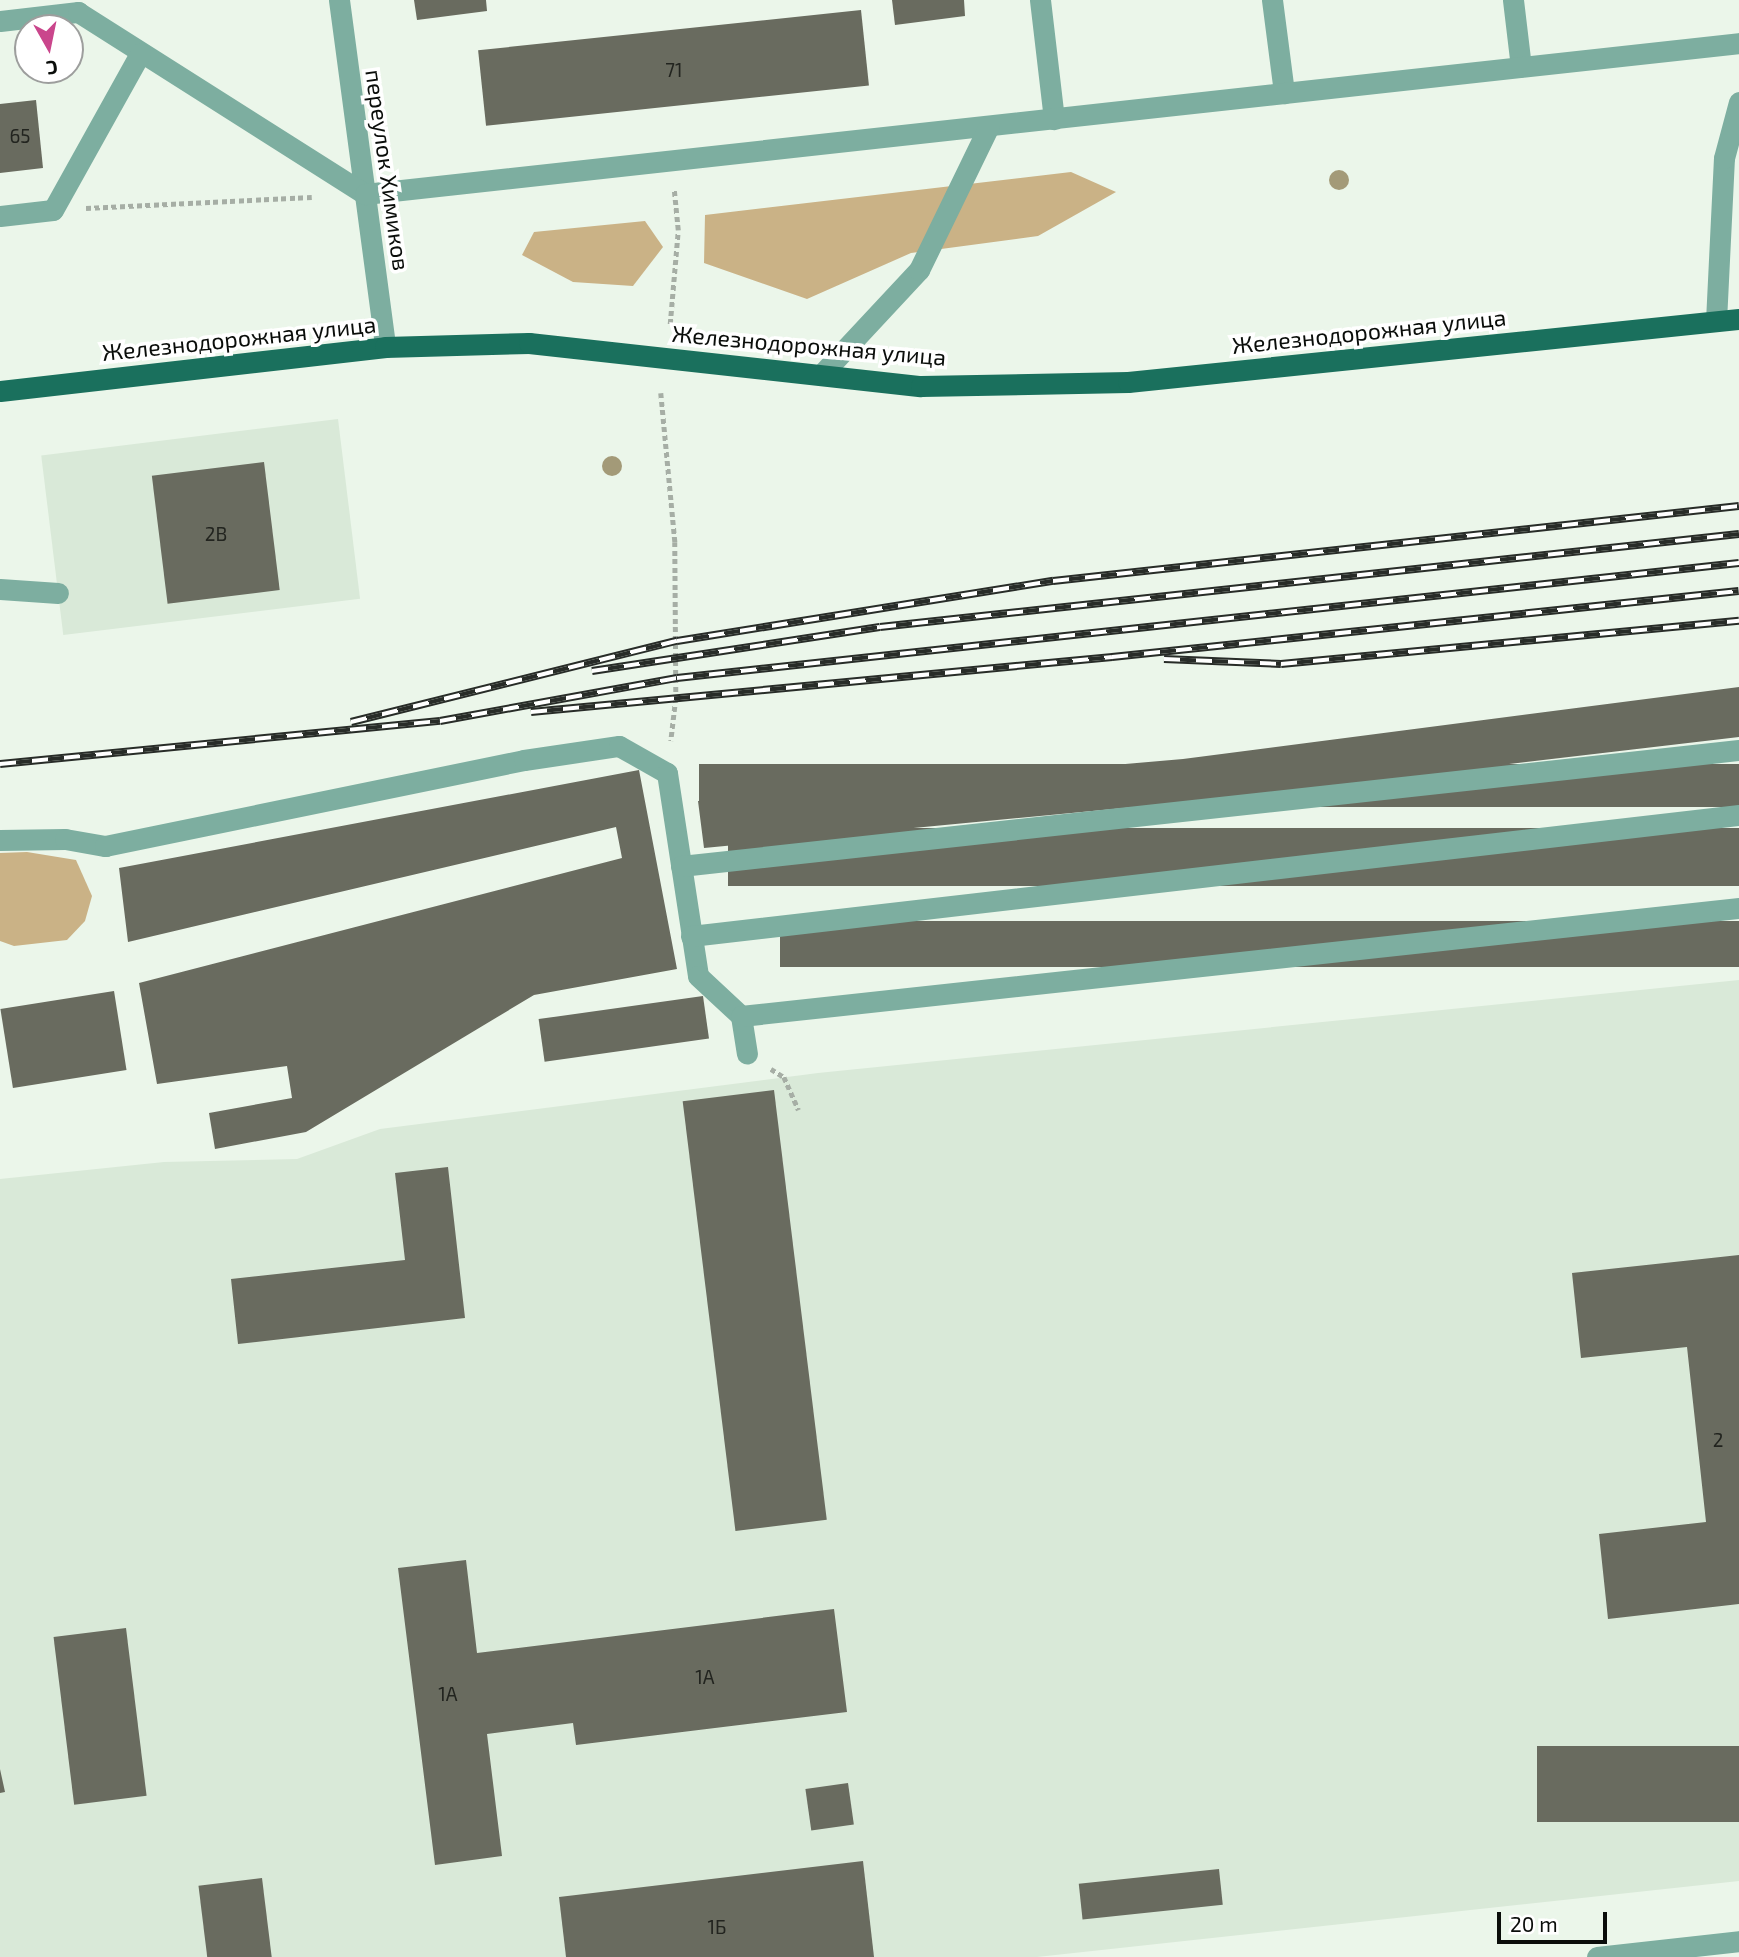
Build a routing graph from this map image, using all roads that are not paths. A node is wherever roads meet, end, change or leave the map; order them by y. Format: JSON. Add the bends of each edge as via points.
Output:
{"nodes":[{"id":1,"x":339,"y":0,"type":"edge"},
{"id":2,"x":1040,"y":0,"type":"edge"},
{"id":3,"x":1272,"y":0,"type":"edge"},
{"id":4,"x":1513,"y":0,"type":"edge"},
{"id":5,"x":78,"y":6,"type":"edge"},
{"id":6,"x":0,"y":21,"type":"edge"},
{"id":7,"x":1739,"y":44,"type":"edge"},
{"id":8,"x":140,"y":54,"type":"junction"},
{"id":9,"x":1521,"y":67,"type":"junction"},
{"id":10,"x":1284,"y":93,"type":"junction"},
{"id":11,"x":1739,"y":102,"type":"edge"},
{"id":12,"x":1055,"y":119,"type":"junction"},
{"id":13,"x":989,"y":126,"type":"junction"},
{"id":14,"x":365,"y":194,"type":"junction"},
{"id":15,"x":0,"y":216,"type":"edge"},
{"id":16,"x":1739,"y":319,"type":"edge"},
{"id":17,"x":1716,"y":321,"type":"junction"},
{"id":18,"x":385,"y":348,"type":"junction"},
{"id":19,"x":821,"y":375,"type":"junction"},
{"id":20,"x":0,"y":391,"type":"edge"},
{"id":21,"x":0,"y":589,"type":"edge"},
{"id":22,"x":58,"y":593,"type":"dead end"},
{"id":23,"x":1739,"y":750,"type":"edge"},
{"id":24,"x":1739,"y":815,"type":"edge"},
{"id":25,"x":0,"y":840,"type":"edge"},
{"id":26,"x":681,"y":866,"type":"junction"},
{"id":27,"x":1739,"y":908,"type":"edge"},
{"id":28,"x":691,"y":936,"type":"junction"},
{"id":29,"x":741,"y":1016,"type":"junction"},
{"id":30,"x":747,"y":1054,"type":"road end"},
{"id":31,"x":1739,"y":1941,"type":"edge"},
{"id":32,"x":1597,"y":1957,"type":"edge"}],
"edges":[{"from":1,"to":14,"type":"street","name":"переулок Химиков"},
{"from":2,"to":12,"type":"street"},
{"from":3,"to":10,"type":"street"},
{"from":4,"to":9,"type":"street"},
{"from":5,"to":6,"type":"street"},
{"from":5,"to":8,"type":"street"},
{"from":7,"to":9,"type":"street"},
{"from":8,"to":14,"type":"street"},
{"from":8,"to":15,"type":"street","via":[[53,209]]},
{"from":9,"to":10,"type":"street"},
{"from":10,"to":12,"type":"street"},
{"from":11,"to":17,"type":"street","via":[[1724,158]]},
{"from":12,"to":13,"type":"street"},
{"from":13,"to":14,"type":"street"},
{"from":13,"to":19,"type":"street","via":[[919,270]]},
{"from":14,"to":18,"type":"street","name":"переулок Химиков"},
{"from":16,"to":17,"type":"main road","name":"Железнодорожная улица"},
{"from":17,"to":19,"type":"main road","name":"Железнодорожная улица","via":[[1128,382],[921,386]]},
{"from":18,"to":19,"type":"main road","name":"Железнодорожная улица","via":[[529,343]]},
{"from":18,"to":20,"type":"main road","name":"Железнодорожная улица"},
{"from":21,"to":22,"type":"street"},
{"from":23,"to":26,"type":"street"},
{"from":24,"to":28,"type":"street"},
{"from":25,"to":26,"type":"street","via":[[65,839],[104,846],[497,765],[619,746],[667,774]]},
{"from":26,"to":28,"type":"street"},
{"from":27,"to":29,"type":"street"},
{"from":28,"to":29,"type":"street","via":[[698,976]]},
{"from":29,"to":30,"type":"street"},
{"from":31,"to":32,"type":"street"}]}
